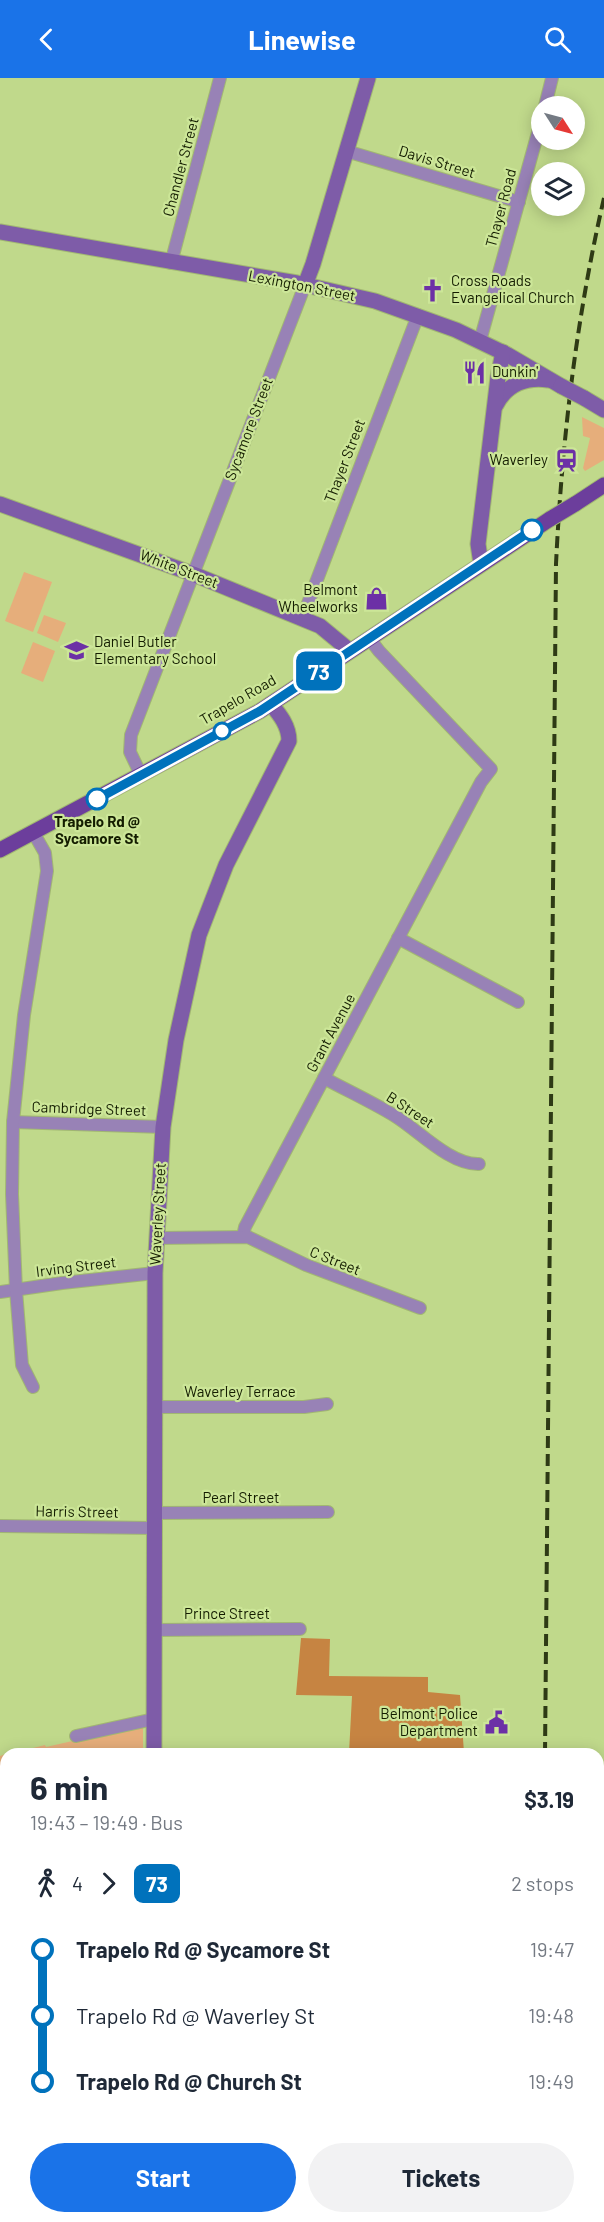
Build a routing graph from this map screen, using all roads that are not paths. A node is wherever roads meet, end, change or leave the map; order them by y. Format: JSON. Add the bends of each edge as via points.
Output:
{"nodes":[{"id":1,"x":220,"y":78,"type":"edge"},
{"id":2,"x":368,"y":78,"type":"edge"},
{"id":3,"x":552,"y":78,"type":"edge"},
{"id":4,"x":547,"y":96,"type":"edge"},
{"id":5,"x":533,"y":150,"type":"edge"},
{"id":6,"x":346,"y":151,"type":"junction"},
{"id":7,"x":519,"y":202,"type":"junction"},
{"id":8,"x":0,"y":232,"type":"edge"},
{"id":9,"x":171,"y":263,"type":"junction"},
{"id":10,"x":305,"y":285,"type":"junction"},
{"id":11,"x":418,"y":315,"type":"junction"},
{"id":12,"x":480,"y":341,"type":"junction"},
{"id":13,"x":503,"y":352,"type":"junction"},
{"id":14,"x":556,"y":383,"type":"junction"},
{"id":15,"x":604,"y":408,"type":"edge"},
{"id":16,"x":494,"y":411,"type":"junction"},
{"id":17,"x":604,"y":485,"type":"edge"},
{"id":18,"x":0,"y":504,"type":"edge"},
{"id":19,"x":481,"y":564,"type":"junction"},
{"id":20,"x":193,"y":574,"type":"junction"},
{"id":21,"x":302,"y":619,"type":"junction"},
{"id":22,"x":369,"y":638,"type":"junction"},
{"id":23,"x":349,"y":650,"type":"junction"},
{"id":24,"x":271,"y":704,"type":"junction"},
{"id":25,"x":141,"y":775,"type":"junction"},
{"id":26,"x":33,"y":832,"type":"junction"},
{"id":27,"x":0,"y":850,"type":"edge"},
{"id":28,"x":398,"y":938,"type":"junction"},
{"id":29,"x":518,"y":1002,"type":"dead end"},
{"id":30,"x":324,"y":1078,"type":"junction"},
{"id":31,"x":13,"y":1122,"type":"junction"},
{"id":32,"x":163,"y":1127,"type":"junction"},
{"id":33,"x":479,"y":1164,"type":"dead end"},
{"id":34,"x":243,"y":1236,"type":"junction"},
{"id":35,"x":156,"y":1238,"type":"junction"},
{"id":36,"x":155,"y":1274,"type":"junction"},
{"id":37,"x":16,"y":1290,"type":"junction"},
{"id":38,"x":0,"y":1292,"type":"edge"},
{"id":39,"x":420,"y":1308,"type":"dead end"},
{"id":40,"x":33,"y":1387,"type":"dead end"},
{"id":41,"x":327,"y":1404,"type":"dead end"},
{"id":42,"x":154,"y":1407,"type":"junction"},
{"id":43,"x":328,"y":1512,"type":"dead end"},
{"id":44,"x":154,"y":1520,"type":"junction"},
{"id":45,"x":0,"y":1526,"type":"edge"},
{"id":46,"x":300,"y":1629,"type":"dead end"},
{"id":47,"x":154,"y":1630,"type":"junction"},
{"id":48,"x":154,"y":1719,"type":"junction"},
{"id":49,"x":76,"y":1736,"type":"dead end"},
{"id":50,"x":154,"y":1748,"type":"edge"}],
"edges":[{"from":1,"to":9,"type":"street","name":"Chandler Street"},
{"from":2,"to":6,"type":"street","name":"Sycamore Street"},
{"from":3,"to":4,"type":"street"},
{"from":5,"to":7,"type":"street","name":"Thayer Road"},
{"from":6,"to":7,"type":"street","name":"Davis Street"},
{"from":6,"to":10,"type":"street","name":"Sycamore Street"},
{"from":7,"to":12,"type":"street","name":"Thayer Road"},
{"from":8,"to":9,"type":"street","name":"Lexington Street"},
{"from":9,"to":10,"type":"street","name":"Lexington Street"},
{"from":10,"to":11,"type":"street","name":"Lexington Street"},
{"from":10,"to":20,"type":"street","name":"Sycamore Street"},
{"from":11,"to":12,"type":"street","name":"Lexington Street"},
{"from":11,"to":21,"type":"street","name":"Thayer Street"},
{"from":12,"to":13,"type":"street","name":"Lexington Street"},
{"from":13,"to":14,"type":"street","name":"Lexington Street"},
{"from":13,"to":16,"type":"street"},
{"from":14,"to":15,"type":"street","name":"Lexington Street","bridge":true},
{"from":14,"to":16,"type":"street","via":[[515,383],[504,392]]},
{"from":16,"to":19,"type":"street","via":[[478,544]]},
{"from":17,"to":19,"type":"main road","name":"Trapelo Road","bridge":true},
{"from":18,"to":20,"type":"street","name":"White Street"},
{"from":19,"to":22,"type":"main road","name":"Trapelo Road"},
{"from":20,"to":21,"type":"street","name":"White Street"},
{"from":20,"to":25,"type":"street","name":"Sycamore Street","via":[[130,740],[130,752]]},
{"from":21,"to":23,"type":"street","name":"White Street","via":[[325,629]]},
{"from":22,"to":23,"type":"main road","name":"Trapelo Road"},
{"from":22,"to":28,"type":"street","name":"Grant Avenue","via":[[491,769]]},
{"from":23,"to":24,"type":"main road","name":"Trapelo Road"},
{"from":24,"to":25,"type":"main road","name":"Trapelo Road"},
{"from":24,"to":32,"type":"street","name":"Waverley Street","via":[[286,724],[289,741],[226,865],[200,935],[176,1040]]},
{"from":25,"to":26,"type":"main road","name":"Trapelo Road"},
{"from":26,"to":27,"type":"main road","name":"Trapelo Road"},
{"from":26,"to":31,"type":"street","via":[[45,853],[47,871],[24,1015]]},
{"from":28,"to":29,"type":"street"},
{"from":28,"to":30,"type":"street","name":"Grant Avenue"},
{"from":30,"to":33,"type":"street","name":"B Street","via":[[395,1116],[451,1155]]},
{"from":30,"to":34,"type":"street","name":"Grant Avenue"},
{"from":31,"to":32,"type":"street","name":"Cambridge Street"},
{"from":31,"to":37,"type":"street"},
{"from":32,"to":35,"type":"street","name":"Waverley Street"},
{"from":34,"to":35,"type":"street"},
{"from":34,"to":39,"type":"street","name":"C Street","via":[[321,1271]]},
{"from":35,"to":36,"type":"street","name":"Waverley Street"},
{"from":36,"to":37,"type":"street","name":"Irving Street"},
{"from":36,"to":42,"type":"street","name":"Waverley Street"},
{"from":37,"to":38,"type":"street","name":"Irving Street"},
{"from":37,"to":40,"type":"street","via":[[22,1365]]},
{"from":41,"to":42,"type":"street","name":"Waverley Terrace"},
{"from":42,"to":44,"type":"street","name":"Waverley Street"},
{"from":43,"to":44,"type":"street","name":"Pearl Street"},
{"from":44,"to":45,"type":"street","name":"Harris Street"},
{"from":44,"to":47,"type":"street","name":"Waverley Street"},
{"from":46,"to":47,"type":"street","name":"Prince Street"},
{"from":47,"to":48,"type":"street","name":"Waverley Street"},
{"from":48,"to":49,"type":"street"},
{"from":48,"to":50,"type":"street","name":"Waverley Street"}]}
